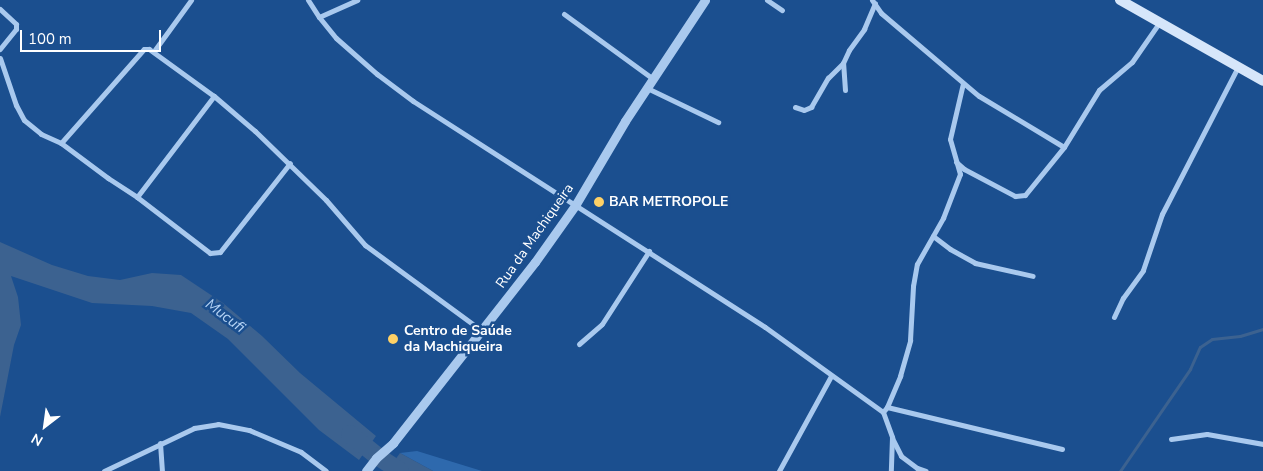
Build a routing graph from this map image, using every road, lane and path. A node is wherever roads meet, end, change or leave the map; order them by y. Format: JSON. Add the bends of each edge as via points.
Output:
{"nodes":[{"id":1,"x":191,"y":0,"type":"edge"},
{"id":2,"x":308,"y":0,"type":"edge"},
{"id":3,"x":357,"y":0,"type":"edge"},
{"id":4,"x":705,"y":0,"type":"edge"},
{"id":5,"x":767,"y":0,"type":"edge"},
{"id":6,"x":1120,"y":0,"type":"edge"},
{"id":7,"x":874,"y":1,"type":"edge"},
{"id":8,"x":0,"y":9,"type":"edge"},
{"id":9,"x":782,"y":10,"type":"dead end"},
{"id":10,"x":564,"y":14,"type":"dead end"},
{"id":11,"x":319,"y":18,"type":"junction"},
{"id":12,"x":1159,"y":22,"type":"junction"},
{"id":13,"x":0,"y":49,"type":"edge"},
{"id":14,"x":154,"y":51,"type":"junction"},
{"id":15,"x":0,"y":58,"type":"edge"},
{"id":16,"x":843,"y":63,"type":"junction"},
{"id":17,"x":1238,"y":67,"type":"junction"},
{"id":18,"x":653,"y":79,"type":"junction"},
{"id":19,"x":1263,"y":81,"type":"edge"},
{"id":20,"x":963,"y":83,"type":"junction"},
{"id":21,"x":647,"y":88,"type":"junction"},
{"id":22,"x":845,"y":90,"type":"dead end"},
{"id":23,"x":214,"y":96,"type":"junction"},
{"id":24,"x":795,"y":107,"type":"dead end"},
{"id":25,"x":718,"y":122,"type":"dead end"},
{"id":26,"x":61,"y":143,"type":"junction"},
{"id":27,"x":1064,"y":147,"type":"junction"},
{"id":28,"x":956,"y":161,"type":"junction"},
{"id":29,"x":290,"y":163,"type":"junction"},
{"id":30,"x":137,"y":197,"type":"junction"},
{"id":31,"x":576,"y":204,"type":"junction"},
{"id":32,"x":933,"y":236,"type":"junction"},
{"id":33,"x":649,"y":251,"type":"junction"},
{"id":34,"x":1033,"y":276,"type":"dead end"},
{"id":35,"x":1114,"y":317,"type":"dead end"},
{"id":36,"x":482,"y":331,"type":"junction"},
{"id":37,"x":578,"y":344,"type":"dead end"},
{"id":38,"x":831,"y":376,"type":"junction"},
{"id":39,"x":887,"y":407,"type":"junction"},
{"id":40,"x":883,"y":412,"type":"junction"},
{"id":41,"x":892,"y":437,"type":"junction"},
{"id":42,"x":1263,"y":437,"type":"edge"},
{"id":43,"x":1171,"y":439,"type":"dead end"},
{"id":44,"x":160,"y":444,"type":"junction"},
{"id":45,"x":1262,"y":444,"type":"edge"},
{"id":46,"x":1062,"y":449,"type":"dead end"},
{"id":47,"x":367,"y":470,"type":"edge"},
{"id":48,"x":104,"y":471,"type":"edge"},
{"id":49,"x":162,"y":471,"type":"edge"},
{"id":50,"x":326,"y":471,"type":"edge"},
{"id":51,"x":779,"y":471,"type":"edge"},
{"id":52,"x":891,"y":471,"type":"edge"},
{"id":53,"x":926,"y":471,"type":"edge"}],
"edges":[{"from":1,"to":14,"type":"street"},
{"from":2,"to":11,"type":"street"},
{"from":3,"to":11,"type":"street"},
{"from":4,"to":18,"type":"street","name":"Rua da Machiqueira"},
{"from":5,"to":9,"type":"street"},
{"from":6,"to":12,"type":"main road"},
{"from":7,"to":16,"type":"street","via":[[864,29]]},
{"from":7,"to":20,"type":"street","via":[[881,13]]},
{"from":8,"to":13,"type":"street","via":[[16,24],[16,29]]},
{"from":10,"to":18,"type":"street"},
{"from":11,"to":31,"type":"street","via":[[362,62],[413,101]]},
{"from":12,"to":17,"type":"main road"},
{"from":12,"to":27,"type":"street","via":[[1132,62],[1099,90]]},
{"from":14,"to":23,"type":"street"},
{"from":14,"to":26,"type":"street","via":[[144,49]]},
{"from":15,"to":26,"type":"street","via":[[24,120],[41,134]]},
{"from":16,"to":22,"type":"street"},
{"from":16,"to":24,"type":"street","via":[[828,78],[811,108]]},
{"from":17,"to":19,"type":"main road"},
{"from":17,"to":35,"type":"street","via":[[1162,214],[1143,270]]},
{"from":18,"to":21,"type":"street","name":"Rua da Machiqueira"},
{"from":20,"to":27,"type":"street"},
{"from":20,"to":28,"type":"street","via":[[950,138]]},
{"from":21,"to":25,"type":"street"},
{"from":21,"to":31,"type":"street","name":"Rua da Machiqueira"},
{"from":23,"to":29,"type":"street"},
{"from":23,"to":30,"type":"street"},
{"from":26,"to":30,"type":"street"},
{"from":27,"to":28,"type":"street","via":[[1025,195],[1014,196],[964,169]]},
{"from":28,"to":32,"type":"street","via":[[960,174]]},
{"from":29,"to":30,"type":"street","via":[[216,254],[210,253]]},
{"from":29,"to":36,"type":"street","via":[[365,246]]},
{"from":31,"to":33,"type":"street"},
{"from":31,"to":36,"type":"street","name":"Rua da Machiqueira"},
{"from":32,"to":34,"type":"street","via":[[950,250],[975,263]]},
{"from":32,"to":39,"type":"street","via":[[917,264],[910,340]]},
{"from":33,"to":37,"type":"street","via":[[602,324]]},
{"from":33,"to":38,"type":"street","via":[[726,304],[765,326]]},
{"from":36,"to":47,"type":"street","name":"Rua da Machiqueira","via":[[393,443]]},
{"from":38,"to":40,"type":"street"},
{"from":38,"to":51,"type":"street"},
{"from":39,"to":40,"type":"street"},
{"from":39,"to":46,"type":"street"},
{"from":40,"to":41,"type":"street"},
{"from":41,"to":52,"type":"street"},
{"from":41,"to":53,"type":"street","via":[[901,456]]},
{"from":42,"to":45,"type":"street"},
{"from":43,"to":45,"type":"street","via":[[1207,434]]},
{"from":44,"to":48,"type":"street"},
{"from":44,"to":49,"type":"street"},
{"from":44,"to":50,"type":"street","via":[[194,428],[218,424],[249,430],[300,452]]}]}
